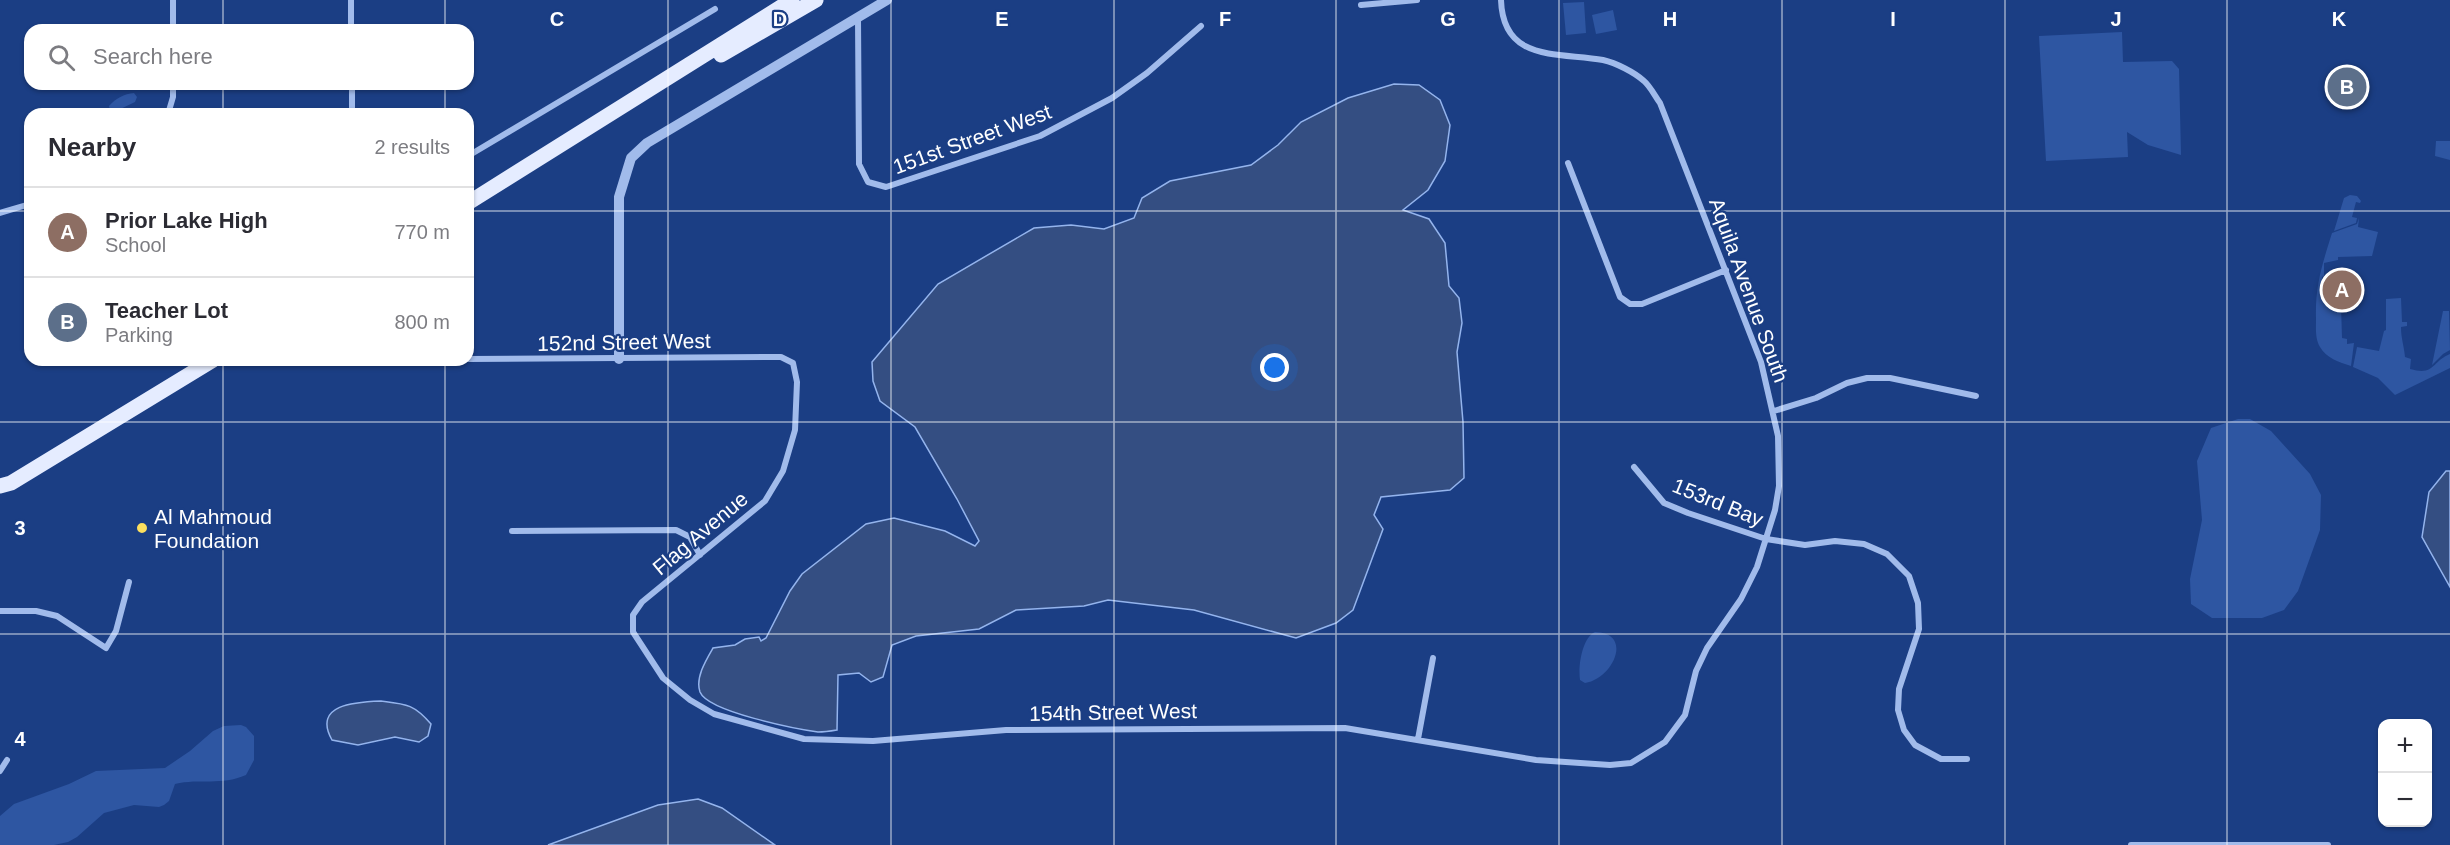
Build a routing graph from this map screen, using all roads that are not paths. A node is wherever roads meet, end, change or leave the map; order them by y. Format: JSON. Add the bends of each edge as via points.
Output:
{"nodes":[{"id":1,"x":173,"y":0,"type":"edge"},
{"id":2,"x":351,"y":0,"type":"edge"},
{"id":3,"x":792,"y":0,"type":"edge"},
{"id":4,"x":816,"y":0,"type":"edge"},
{"id":5,"x":887,"y":0,"type":"edge"},
{"id":6,"x":1417,"y":0,"type":"edge"},
{"id":7,"x":1501,"y":0,"type":"edge"},
{"id":8,"x":1360,"y":5,"type":"dead end"},
{"id":9,"x":715,"y":9,"type":"dead end"},
{"id":10,"x":858,"y":18,"type":"junction"},
{"id":11,"x":173,"y":24,"type":"edge"},
{"id":12,"x":351,"y":24,"type":"edge"},
{"id":13,"x":1201,"y":26,"type":"dead end"},
{"id":14,"x":173,"y":90,"type":"edge"},
{"id":15,"x":352,"y":90,"type":"edge"},
{"id":16,"x":646,"y":93,"type":"junction"},
{"id":17,"x":170,"y":108,"type":"edge"},
{"id":18,"x":352,"y":108,"type":"edge"},
{"id":19,"x":474,"y":152,"type":"edge"},
{"id":20,"x":1568,"y":163,"type":"dead end"},
{"id":21,"x":474,"y":199,"type":"edge"},
{"id":22,"x":24,"y":206,"type":"edge"},
{"id":23,"x":0,"y":213,"type":"edge"},
{"id":24,"x":1726,"y":270,"type":"junction"},
{"id":25,"x":781,"y":357,"type":"joint"},
{"id":26,"x":619,"y":359,"type":"junction"},
{"id":27,"x":474,"y":360,"type":"edge"},
{"id":28,"x":203,"y":366,"type":"edge"},
{"id":29,"x":1976,"y":396,"type":"dead end"},
{"id":30,"x":1774,"y":411,"type":"junction"},
{"id":31,"x":1634,"y":467,"type":"dead end"},
{"id":32,"x":5,"y":484,"type":"edge"},
{"id":33,"x":0,"y":496,"type":"edge"},
{"id":34,"x":512,"y":531,"type":"dead end"},
{"id":35,"x":1766,"y":539,"type":"junction"},
{"id":36,"x":700,"y":555,"type":"junction"},
{"id":37,"x":129,"y":582,"type":"dead end"},
{"id":38,"x":0,"y":611,"type":"edge"},
{"id":39,"x":633,"y":632,"type":"joint"},
{"id":40,"x":1433,"y":658,"type":"dead end"},
{"id":41,"x":1418,"y":739,"type":"junction"},
{"id":42,"x":1967,"y":759,"type":"dead end"},
{"id":43,"x":7,"y":760,"type":"dead end"},
{"id":44,"x":1631,"y":763,"type":"joint"},
{"id":45,"x":0,"y":771,"type":"edge"},
{"id":46,"x":2131,"y":845,"type":"edge"},
{"id":47,"x":2328,"y":845,"type":"edge"}],
"edges":[{"from":1,"to":11,"type":"street"},
{"from":2,"to":12,"type":"street"},
{"from":3,"to":16,"type":"main road"},
{"from":4,"to":16,"type":"main road"},
{"from":5,"to":10,"type":"street"},
{"from":6,"to":8,"type":"street"},
{"from":7,"to":24,"type":"street","name":"Aquila Avenue South","via":[[1502,17],[1513,36],[1524,45],[1541,54],[1604,61],[1645,81],[1660,103]]},
{"from":9,"to":19,"type":"street"},
{"from":10,"to":13,"type":"street","name":"151st Street West","via":[[859,164],[868,182],[886,187],[1040,136],[1112,98]]},
{"from":10,"to":26,"type":"street","via":[[647,143],[631,158],[618,197]]},
{"from":14,"to":17,"type":"street"},
{"from":15,"to":18,"type":"street"},
{"from":16,"to":21,"type":"main road"},
{"from":20,"to":24,"type":"street","via":[[1620,297],[1630,304],[1642,304]]},
{"from":22,"to":23,"type":"street"},
{"from":24,"to":30,"type":"street","name":"Aquila Avenue South","via":[[1761,362]]},
{"from":25,"to":26,"type":"street","name":"152nd Street West"},
{"from":25,"to":36,"type":"street","name":"Flag Avenue","via":[[793,363],[797,382],[795,430],[783,471],[765,501]]},
{"from":26,"to":27,"type":"street","name":"152nd Street West"},
{"from":28,"to":32,"type":"main road"},
{"from":29,"to":30,"type":"street","via":[[1890,378],[1867,378]]},
{"from":30,"to":35,"type":"street","name":"Aquila Avenue South","via":[[1780,453],[1779,486]]},
{"from":31,"to":35,"type":"street","name":"153rd Bay","via":[[1664,503]]},
{"from":32,"to":33,"type":"main road"},
{"from":34,"to":36,"type":"street","via":[[676,531],[690,537]]},
{"from":35,"to":42,"type":"street","name":"153rd Bay","via":[[1805,545],[1835,541],[1864,544],[1887,554],[1909,576],[1918,603],[1919,629],[1899,689],[1898,710],[1904,730],[1915,745],[1941,759]]},
{"from":35,"to":44,"type":"street","name":"Aquila Avenue South","via":[[1741,599],[1696,671],[1685,715],[1665,742]]},
{"from":36,"to":39,"type":"street","name":"Flag Avenue","via":[[642,602],[633,615]]},
{"from":37,"to":38,"type":"street","via":[[116,631],[106,648],[57,616],[36,611]]},
{"from":39,"to":41,"type":"street","name":"154th Street West","via":[[663,678],[690,700],[714,714],[804,739],[873,741],[1006,730],[1345,728]]},
{"from":40,"to":41,"type":"street"},
{"from":41,"to":44,"type":"street","name":"154th Street West","via":[[1536,760]]},
{"from":43,"to":45,"type":"street"},
{"from":46,"to":47,"type":"street"}]}
